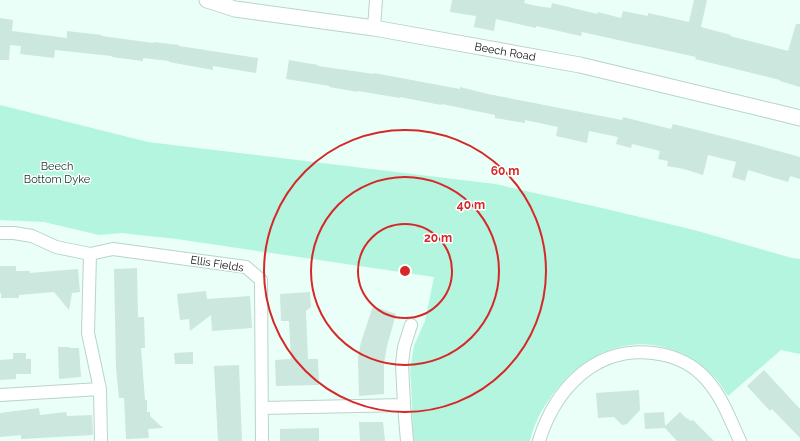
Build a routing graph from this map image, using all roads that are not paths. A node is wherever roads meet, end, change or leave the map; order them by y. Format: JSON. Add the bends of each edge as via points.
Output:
{"nodes":[{"id":1,"x":207,"y":0,"type":"edge"},
{"id":2,"x":376,"y":0,"type":"edge"},
{"id":3,"x":374,"y":28,"type":"junction"},
{"id":4,"x":800,"y":118,"type":"edge"},
{"id":5,"x":0,"y":233,"type":"edge"},
{"id":6,"x":90,"y":254,"type":"junction"},
{"id":7,"x":411,"y":324,"type":"dead end"},
{"id":8,"x":100,"y":389,"type":"junction"},
{"id":9,"x":0,"y":395,"type":"edge"},
{"id":10,"x":404,"y":405,"type":"junction"},
{"id":11,"x":262,"y":408,"type":"junction"},
{"id":12,"x":101,"y":441,"type":"edge"},
{"id":13,"x":262,"y":441,"type":"edge"},
{"id":14,"x":407,"y":441,"type":"edge"},
{"id":15,"x":539,"y":441,"type":"edge"},
{"id":16,"x":740,"y":441,"type":"edge"}],
"edges":[{"from":1,"to":3,"type":"street","name":"Beech Road","via":[[235,9]]},
{"from":2,"to":3,"type":"street"},
{"from":3,"to":4,"type":"street","name":"Beech Road","via":[[580,65]]},
{"from":5,"to":6,"type":"street","name":"Ellis Fields","via":[[32,236],[56,247]]},
{"from":6,"to":8,"type":"street","via":[[88,333]]},
{"from":6,"to":11,"type":"street","name":"Ellis Fields","via":[[113,249],[246,267],[261,280]]},
{"from":7,"to":10,"type":"street","via":[[402,364]]},
{"from":8,"to":9,"type":"street"},
{"from":8,"to":12,"type":"street"},
{"from":10,"to":11,"type":"street"},
{"from":10,"to":14,"type":"street"},
{"from":11,"to":13,"type":"street","name":"Ellis Fields"},
{"from":15,"to":16,"type":"street","via":[[556,402],[578,376],[612,356],[642,351],[674,358],[700,374],[723,403]]}]}
